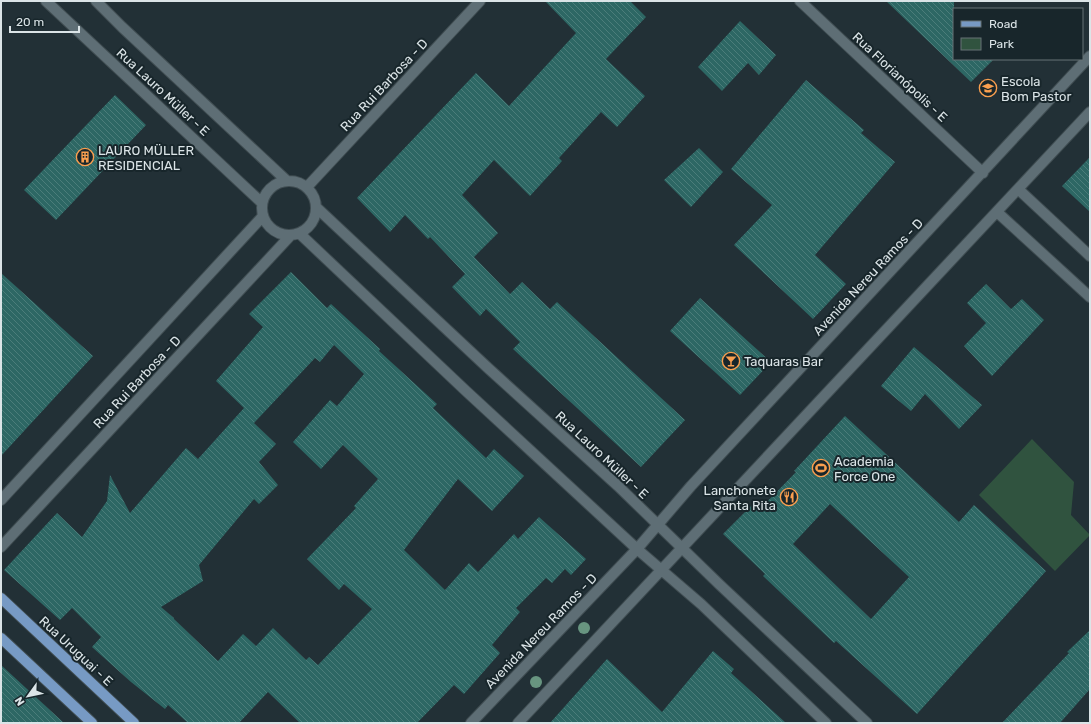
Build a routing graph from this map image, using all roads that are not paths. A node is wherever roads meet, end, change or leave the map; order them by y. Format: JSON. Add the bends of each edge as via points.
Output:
{"nodes":[{"id":1,"x":46,"y":1,"type":"edge"},
{"id":2,"x":96,"y":1,"type":"edge"},
{"id":3,"x":480,"y":1,"type":"edge"},
{"id":4,"x":800,"y":1,"type":"edge"},
{"id":5,"x":1090,"y":56,"type":"edge"},
{"id":6,"x":1090,"y":112,"type":"edge"},
{"id":7,"x":983,"y":173,"type":"junction"},
{"id":8,"x":287,"y":181,"type":"junction"},
{"id":9,"x":307,"y":187,"type":"junction"},
{"id":10,"x":1018,"y":189,"type":"junction"},
{"id":11,"x":262,"y":203,"type":"junction"},
{"id":12,"x":317,"y":208,"type":"junction"},
{"id":13,"x":997,"y":212,"type":"junction"},
{"id":14,"x":263,"y":216,"type":"junction"},
{"id":15,"x":295,"y":234,"type":"junction"},
{"id":16,"x":1090,"y":256,"type":"edge"},
{"id":17,"x":1090,"y":297,"type":"edge"},
{"id":18,"x":1,"y":500,"type":"edge"},
{"id":19,"x":658,"y":526,"type":"junction"},
{"id":20,"x":1,"y":547,"type":"edge"},
{"id":21,"x":637,"y":549,"type":"junction"},
{"id":22,"x":682,"y":549,"type":"junction"},
{"id":23,"x":661,"y":571,"type":"junction"},
{"id":24,"x":1,"y":598,"type":"edge"},
{"id":25,"x":1,"y":638,"type":"edge"},
{"id":26,"x":92,"y":723,"type":"edge"},
{"id":27,"x":134,"y":723,"type":"edge"},
{"id":28,"x":471,"y":723,"type":"edge"},
{"id":29,"x":518,"y":723,"type":"edge"},
{"id":30,"x":826,"y":723,"type":"edge"},
{"id":31,"x":867,"y":723,"type":"edge"}],
"edges":[{"from":1,"to":11,"type":"street","name":"Rua Lauro Müller - E"},
{"from":2,"to":8,"type":"street","name":"Rua Lauro Müller - E"},
{"from":3,"to":9,"type":"street","name":"Rua Rui Barbosa - D"},
{"from":4,"to":7,"type":"street","name":"Rua Florianópolis - E"},
{"from":5,"to":7,"type":"street","name":"Avenida Nereu Ramos - D"},
{"from":6,"to":10,"type":"street"},
{"from":7,"to":19,"type":"street","name":"Avenida Nereu Ramos - D","via":[[691,486]]},
{"from":8,"to":9,"type":"street","via":[[294,181]]},
{"from":8,"to":11,"type":"street","via":[[271,188]]},
{"from":9,"to":12,"type":"street"},
{"from":10,"to":13,"type":"street"},
{"from":10,"to":16,"type":"street"},
{"from":11,"to":14,"type":"street"},
{"from":12,"to":15,"type":"street","via":[[312,223],[306,230]]},
{"from":12,"to":19,"type":"street","name":"Rua Lauro Müller - E"},
{"from":13,"to":17,"type":"street"},
{"from":13,"to":22,"type":"street"},
{"from":14,"to":15,"type":"street","via":[[274,230],[282,234]]},
{"from":14,"to":18,"type":"street","name":"Rua Rui Barbosa - D"},
{"from":15,"to":20,"type":"street","name":"Rua Rui Barbosa - D"},
{"from":15,"to":21,"type":"street"},
{"from":19,"to":21,"type":"street","name":"Avenida Nereu Ramos - D"},
{"from":19,"to":22,"type":"street","name":"Rua Lauro Müller - E"},
{"from":21,"to":23,"type":"street"},
{"from":21,"to":28,"type":"street","name":"Avenida Nereu Ramos - D"},
{"from":22,"to":23,"type":"street"},
{"from":22,"to":31,"type":"street","name":"Rua Lauro Müller - E"},
{"from":23,"to":29,"type":"street"},
{"from":23,"to":30,"type":"street","via":[[701,604]]},
{"from":24,"to":27,"type":"main road","name":"Rua Uruguai - E"},
{"from":25,"to":26,"type":"main road"}]}
